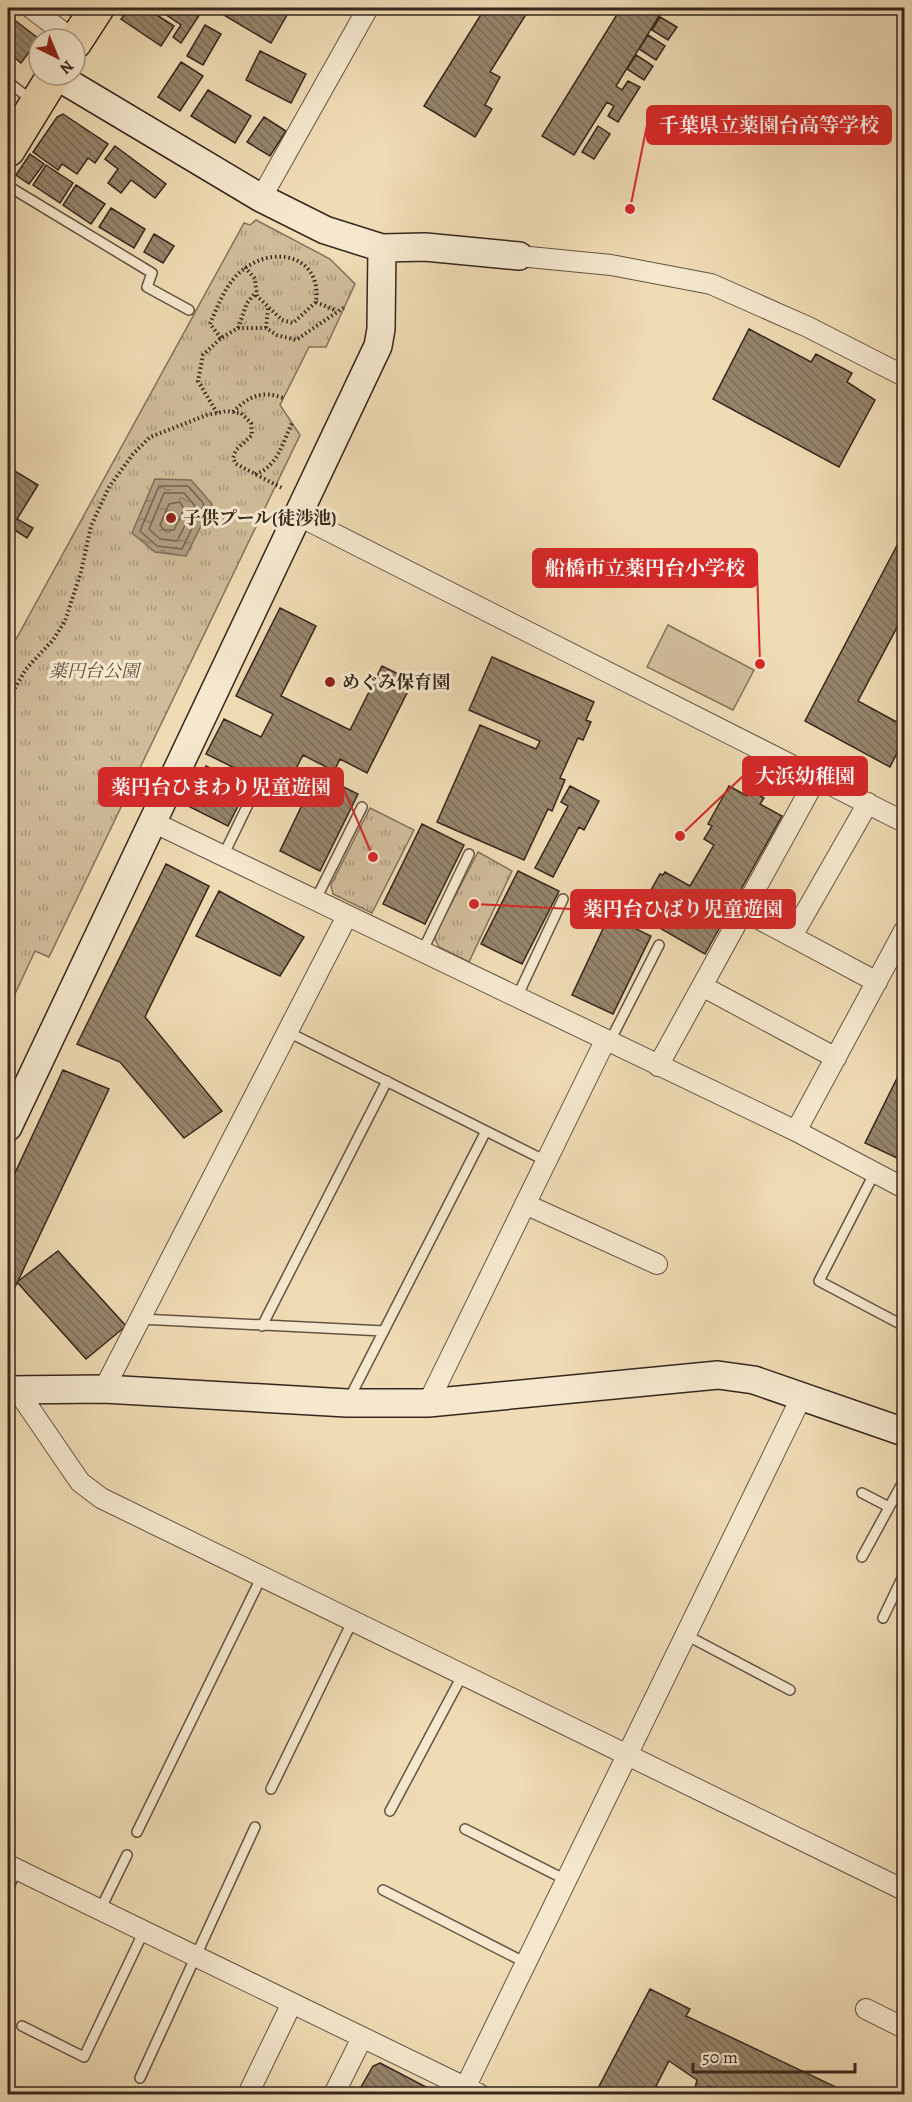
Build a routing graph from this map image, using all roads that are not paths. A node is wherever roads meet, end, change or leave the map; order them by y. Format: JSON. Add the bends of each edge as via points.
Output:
{"nodes":[{"id":1,"x":31,"y":8,"type":"edge"},
{"id":2,"x":97,"y":8,"type":"edge"},
{"id":3,"x":368,"y":8,"type":"edge"},
{"id":4,"x":56,"y":27,"type":"edge"},
{"id":5,"x":84,"y":27,"type":"edge"},
{"id":6,"x":8,"y":82,"type":"edge"},
{"id":7,"x":48,"y":87,"type":"edge"},
{"id":8,"x":75,"y":87,"type":"edge"},
{"id":9,"x":37,"y":105,"type":"junction"},
{"id":10,"x":8,"y":150,"type":"edge"},
{"id":11,"x":8,"y":186,"type":"edge"},
{"id":12,"x":261,"y":198,"type":"junction"},
{"id":13,"x":382,"y":248,"type":"junction"},
{"id":14,"x":519,"y":256,"type":"joint"},
{"id":15,"x":189,"y":310,"type":"dead end"},
{"id":16,"x":904,"y":376,"type":"edge"},
{"id":17,"x":300,"y":516,"type":"junction"},
{"id":18,"x":817,"y":777,"type":"junction"},
{"id":19,"x":255,"y":790,"type":"dead end"},
{"id":20,"x":868,"y":803,"type":"junction"},
{"id":21,"x":362,"y":807,"type":"dead end"},
{"id":22,"x":153,"y":822,"type":"junction"},
{"id":23,"x":904,"y":822,"type":"edge"},
{"id":24,"x":469,"y":854,"type":"dead end"},
{"id":25,"x":223,"y":856,"type":"junction"},
{"id":26,"x":563,"y":899,"type":"dead end"},
{"id":27,"x":315,"y":901,"type":"junction"},
{"id":28,"x":744,"y":911,"type":"junction"},
{"id":29,"x":347,"y":916,"type":"junction"},
{"id":30,"x":904,"y":930,"type":"edge"},
{"id":31,"x":792,"y":936,"type":"junction"},
{"id":32,"x":659,"y":945,"type":"dead end"},
{"id":33,"x":421,"y":952,"type":"junction"},
{"id":34,"x":877,"y":982,"type":"junction"},
{"id":35,"x":702,"y":986,"type":"junction"},
{"id":36,"x":517,"y":998,"type":"junction"},
{"id":37,"x":288,"y":1032,"type":"junction"},
{"id":38,"x":607,"y":1042,"type":"junction"},
{"id":39,"x":836,"y":1058,"type":"junction"},
{"id":40,"x":658,"y":1066,"type":"junction"},
{"id":41,"x":387,"y":1082,"type":"junction"},
{"id":42,"x":8,"y":1127,"type":"edge"},
{"id":43,"x":486,"y":1131,"type":"junction"},
{"id":44,"x":796,"y":1131,"type":"junction"},
{"id":45,"x":546,"y":1161,"type":"junction"},
{"id":46,"x":875,"y":1172,"type":"junction"},
{"id":47,"x":903,"y":1183,"type":"edge"},
{"id":48,"x":525,"y":1204,"type":"junction"},
{"id":49,"x":657,"y":1264,"type":"dead end"},
{"id":50,"x":140,"y":1319,"type":"junction"},
{"id":51,"x":262,"y":1326,"type":"junction"},
{"id":52,"x":904,"y":1326,"type":"edge"},
{"id":53,"x":384,"y":1331,"type":"junction"},
{"id":54,"x":104,"y":1389,"type":"junction"},
{"id":55,"x":12,"y":1390,"type":"edge"},
{"id":56,"x":802,"y":1396,"type":"junction"},
{"id":57,"x":346,"y":1403,"type":"junction"},
{"id":58,"x":428,"y":1403,"type":"junction"},
{"id":59,"x":904,"y":1432,"type":"edge"},
{"id":60,"x":904,"y":1480,"type":"edge"},
{"id":61,"x":862,"y":1493,"type":"dead end"},
{"id":62,"x":889,"y":1507,"type":"junction"},
{"id":63,"x":862,"y":1557,"type":"dead end"},
{"id":64,"x":904,"y":1574,"type":"edge"},
{"id":65,"x":261,"y":1578,"type":"junction"},
{"id":66,"x":884,"y":1618,"type":"dead end"},
{"id":67,"x":352,"y":1622,"type":"junction"},
{"id":68,"x":686,"y":1635,"type":"junction"},
{"id":69,"x":463,"y":1674,"type":"junction"},
{"id":70,"x":790,"y":1690,"type":"dead end"},
{"id":71,"x":627,"y":1755,"type":"junction"},
{"id":72,"x":271,"y":1789,"type":"dead end"},
{"id":73,"x":390,"y":1811,"type":"dead end"},
{"id":74,"x":255,"y":1827,"type":"dead end"},
{"id":75,"x":465,"y":1829,"type":"dead end"},
{"id":76,"x":137,"y":1832,"type":"dead end"},
{"id":77,"x":127,"y":1855,"type":"dead end"},
{"id":78,"x":12,"y":1867,"type":"edge"},
{"id":79,"x":566,"y":1880,"type":"junction"},
{"id":80,"x":8,"y":1889,"type":"edge"},
{"id":81,"x":383,"y":1890,"type":"dead end"},
{"id":82,"x":904,"y":1890,"type":"edge"},
{"id":83,"x":100,"y":1910,"type":"junction"},
{"id":84,"x":144,"y":1931,"type":"junction"},
{"id":85,"x":196,"y":1957,"type":"junction"},
{"id":86,"x":526,"y":1963,"type":"junction"},
{"id":87,"x":292,"y":2003,"type":"junction"},
{"id":88,"x":866,"y":2009,"type":"dead end"},
{"id":89,"x":22,"y":2026,"type":"dead end"},
{"id":90,"x":904,"y":2028,"type":"edge"},
{"id":91,"x":362,"y":2038,"type":"junction"},
{"id":92,"x":140,"y":2078,"type":"dead end"},
{"id":93,"x":472,"y":2091,"type":"edge"},
{"id":94,"x":248,"y":2094,"type":"edge"},
{"id":95,"x":334,"y":2094,"type":"edge"}],
"edges":[{"from":1,"to":4,"type":"street"},
{"from":2,"to":5,"type":"highway"},
{"from":3,"to":12,"type":"street"},
{"from":6,"to":9,"type":"lane"},
{"from":7,"to":9,"type":"highway"},
{"from":8,"to":12,"type":"street"},
{"from":9,"to":10,"type":"highway"},
{"from":11,"to":15,"type":"lane","via":[[152,273],[147,287]]},
{"from":12,"to":13,"type":"street","via":[[325,230]]},
{"from":13,"to":14,"type":"street","via":[[424,247]]},
{"from":13,"to":17,"type":"street","via":[[378,346]]},
{"from":14,"to":16,"type":"street","via":[[611,265],[711,284]]},
{"from":17,"to":18,"type":"street"},
{"from":17,"to":22,"type":"street"},
{"from":18,"to":20,"type":"street"},
{"from":18,"to":28,"type":"street"},
{"from":19,"to":25,"type":"lane"},
{"from":20,"to":23,"type":"street"},
{"from":20,"to":31,"type":"street"},
{"from":21,"to":27,"type":"lane"},
{"from":22,"to":25,"type":"street"},
{"from":22,"to":42,"type":"street"},
{"from":24,"to":33,"type":"lane"},
{"from":25,"to":27,"type":"street"},
{"from":26,"to":36,"type":"lane"},
{"from":27,"to":29,"type":"street"},
{"from":28,"to":31,"type":"street"},
{"from":28,"to":35,"type":"street"},
{"from":29,"to":33,"type":"street"},
{"from":29,"to":37,"type":"street"},
{"from":30,"to":34,"type":"street"},
{"from":31,"to":34,"type":"street"},
{"from":32,"to":38,"type":"lane"},
{"from":33,"to":36,"type":"street"},
{"from":34,"to":39,"type":"street"},
{"from":35,"to":39,"type":"street"},
{"from":35,"to":40,"type":"street"},
{"from":36,"to":38,"type":"street"},
{"from":37,"to":41,"type":"lane"},
{"from":37,"to":50,"type":"street"},
{"from":38,"to":40,"type":"street"},
{"from":38,"to":45,"type":"street"},
{"from":39,"to":44,"type":"street"},
{"from":40,"to":44,"type":"street"},
{"from":41,"to":43,"type":"lane"},
{"from":41,"to":51,"type":"lane"},
{"from":43,"to":45,"type":"lane"},
{"from":43,"to":53,"type":"lane"},
{"from":44,"to":46,"type":"street"},
{"from":45,"to":48,"type":"street"},
{"from":46,"to":47,"type":"street"},
{"from":46,"to":52,"type":"lane","via":[[819,1281]]},
{"from":48,"to":49,"type":"street"},
{"from":48,"to":58,"type":"street"},
{"from":50,"to":51,"type":"lane"},
{"from":50,"to":54,"type":"street"},
{"from":51,"to":53,"type":"lane"},
{"from":53,"to":57,"type":"lane"},
{"from":54,"to":55,"type":"street"},
{"from":54,"to":57,"type":"street"},
{"from":55,"to":65,"type":"street","via":[[88,1489]]},
{"from":56,"to":58,"type":"street","via":[[754,1380],[718,1376]]},
{"from":56,"to":59,"type":"street"},
{"from":56,"to":68,"type":"street"},
{"from":57,"to":58,"type":"street"},
{"from":60,"to":62,"type":"lane"},
{"from":61,"to":62,"type":"lane"},
{"from":62,"to":63,"type":"lane"},
{"from":64,"to":66,"type":"lane"},
{"from":65,"to":67,"type":"street"},
{"from":65,"to":76,"type":"lane"},
{"from":67,"to":69,"type":"street"},
{"from":67,"to":72,"type":"lane"},
{"from":68,"to":70,"type":"lane"},
{"from":68,"to":71,"type":"street"},
{"from":69,"to":71,"type":"street"},
{"from":69,"to":73,"type":"lane"},
{"from":71,"to":79,"type":"street"},
{"from":71,"to":82,"type":"street"},
{"from":74,"to":85,"type":"lane"},
{"from":75,"to":79,"type":"lane"},
{"from":77,"to":83,"type":"lane"},
{"from":78,"to":80,"type":"lane"},
{"from":78,"to":83,"type":"street"},
{"from":79,"to":86,"type":"street"},
{"from":81,"to":86,"type":"lane"},
{"from":83,"to":84,"type":"street"},
{"from":84,"to":85,"type":"street"},
{"from":84,"to":89,"type":"lane","via":[[84,2056]]},
{"from":85,"to":87,"type":"street"},
{"from":85,"to":92,"type":"lane"},
{"from":86,"to":93,"type":"street"},
{"from":87,"to":91,"type":"street"},
{"from":87,"to":94,"type":"street"},
{"from":88,"to":90,"type":"street"},
{"from":91,"to":93,"type":"street"},
{"from":91,"to":95,"type":"street"}]}
